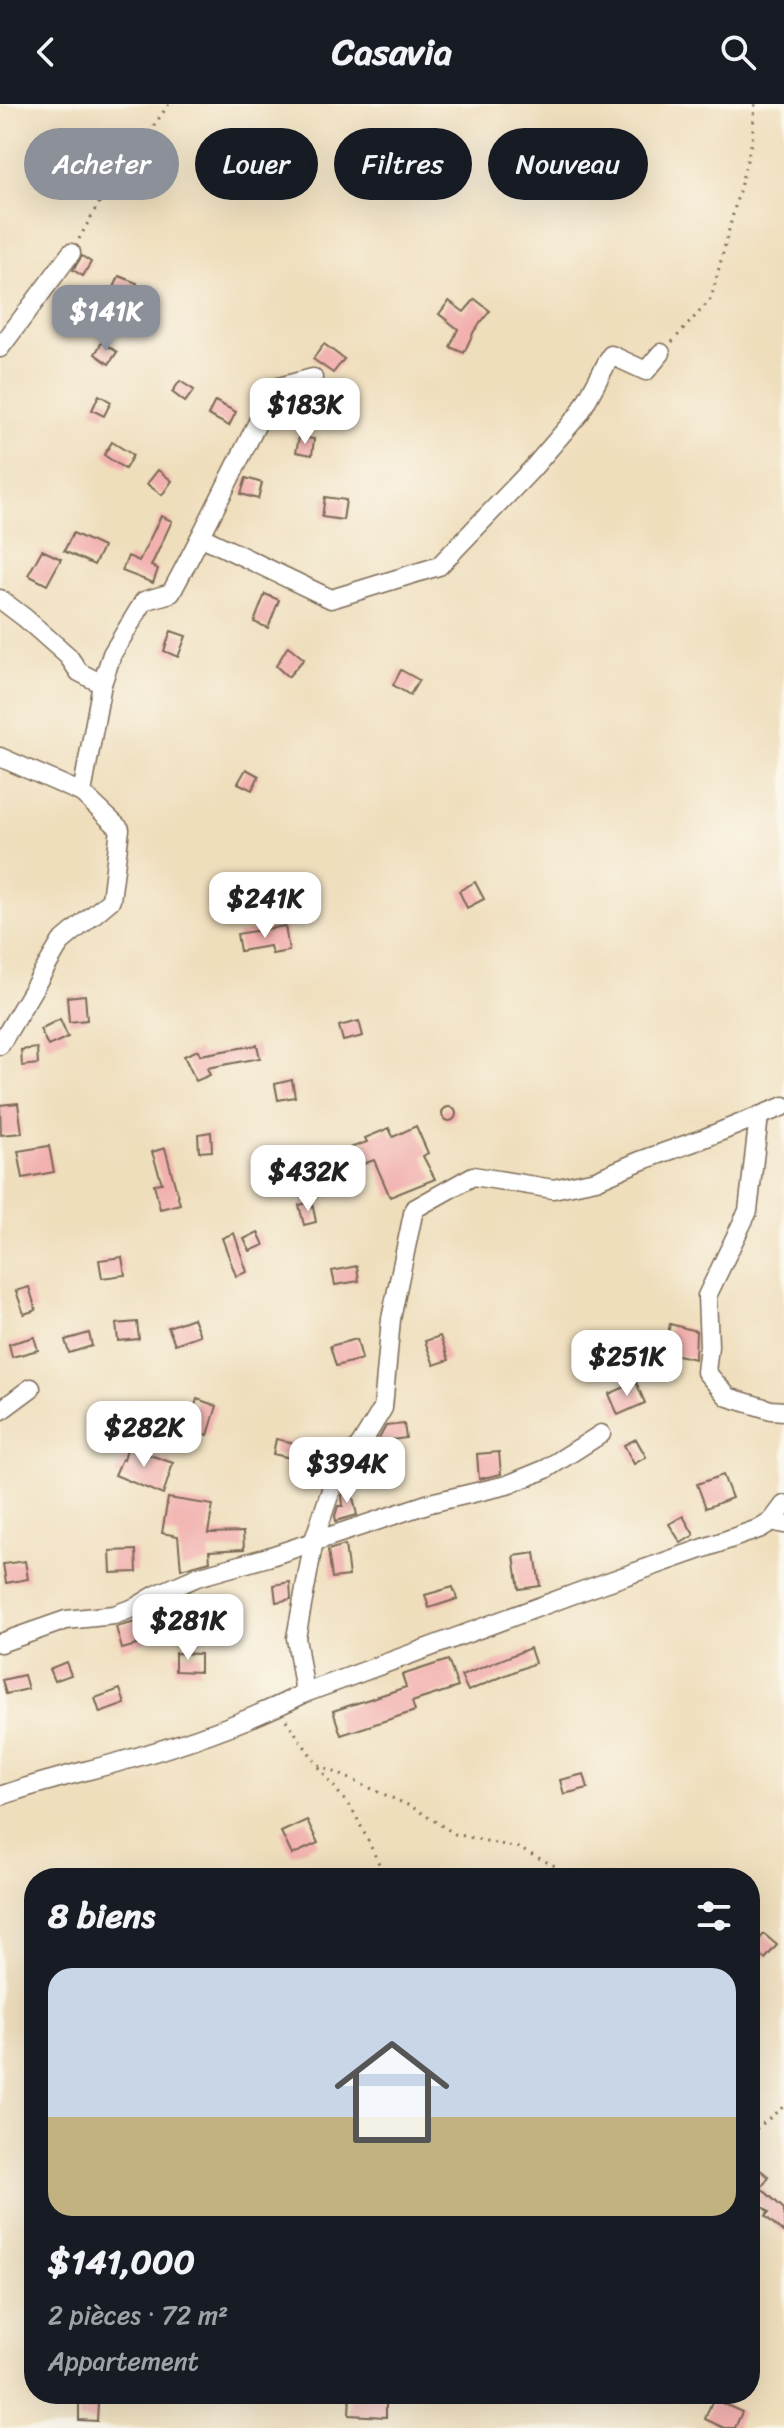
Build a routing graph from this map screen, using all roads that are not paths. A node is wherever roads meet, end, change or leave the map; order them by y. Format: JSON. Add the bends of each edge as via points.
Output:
{"nodes":[{"id":1,"x":71,"y":253,"type":"road end"},
{"id":2,"x":0,"y":348,"type":"edge"},
{"id":3,"x":661,"y":353,"type":"road end"},
{"id":4,"x":313,"y":378,"type":"dead end"},
{"id":5,"x":202,"y":537,"type":"junction"},
{"id":6,"x":0,"y":599,"type":"edge"},
{"id":7,"x":102,"y":684,"type":"junction"},
{"id":8,"x":0,"y":757,"type":"edge"},
{"id":9,"x":82,"y":793,"type":"junction"},
{"id":10,"x":0,"y":1045,"type":"edge"},
{"id":11,"x":784,"y":1106,"type":"edge"},
{"id":12,"x":759,"y":1116,"type":"junction"},
{"id":13,"x":31,"y":1388,"type":"dead end"},
{"id":14,"x":0,"y":1411,"type":"edge"},
{"id":15,"x":784,"y":1411,"type":"edge"},
{"id":16,"x":601,"y":1434,"type":"dead end"},
{"id":17,"x":784,"y":1505,"type":"edge"},
{"id":18,"x":778,"y":1522,"type":"edge"},
{"id":19,"x":314,"y":1540,"type":"junction"},
{"id":20,"x":0,"y":1643,"type":"edge"},
{"id":21,"x":305,"y":1693,"type":"junction"},
{"id":22,"x":0,"y":1796,"type":"edge"}],
"edges":[{"from":1,"to":2,"type":"street"},
{"from":3,"to":5,"type":"street","via":[[646,371],[611,355],[580,413],[439,566],[331,599]]},
{"from":4,"to":5,"type":"street","via":[[275,388]]},
{"from":5,"to":7,"type":"street","via":[[171,593],[144,601],[112,654]]},
{"from":6,"to":7,"type":"street","via":[[68,656],[79,672]]},
{"from":7,"to":9,"type":"street"},
{"from":8,"to":9,"type":"street"},
{"from":9,"to":10,"type":"street","via":[[120,829],[111,900],[61,942]]},
{"from":11,"to":12,"type":"street"},
{"from":12,"to":15,"type":"street","via":[[748,1211],[707,1296],[706,1372],[728,1397]]},
{"from":12,"to":19,"type":"street","via":[[596,1180],[553,1189],[473,1176],[414,1209],[391,1319],[383,1408],[335,1478]]},
{"from":13,"to":14,"type":"street"},
{"from":16,"to":19,"type":"street","via":[[546,1469],[507,1485]]},
{"from":17,"to":18,"type":"street"},
{"from":18,"to":21,"type":"street"},
{"from":19,"to":20,"type":"street","via":[[197,1577],[114,1615],[66,1620]]},
{"from":19,"to":21,"type":"street","via":[[296,1638]]},
{"from":21,"to":22,"type":"street","via":[[136,1757]]}]}
